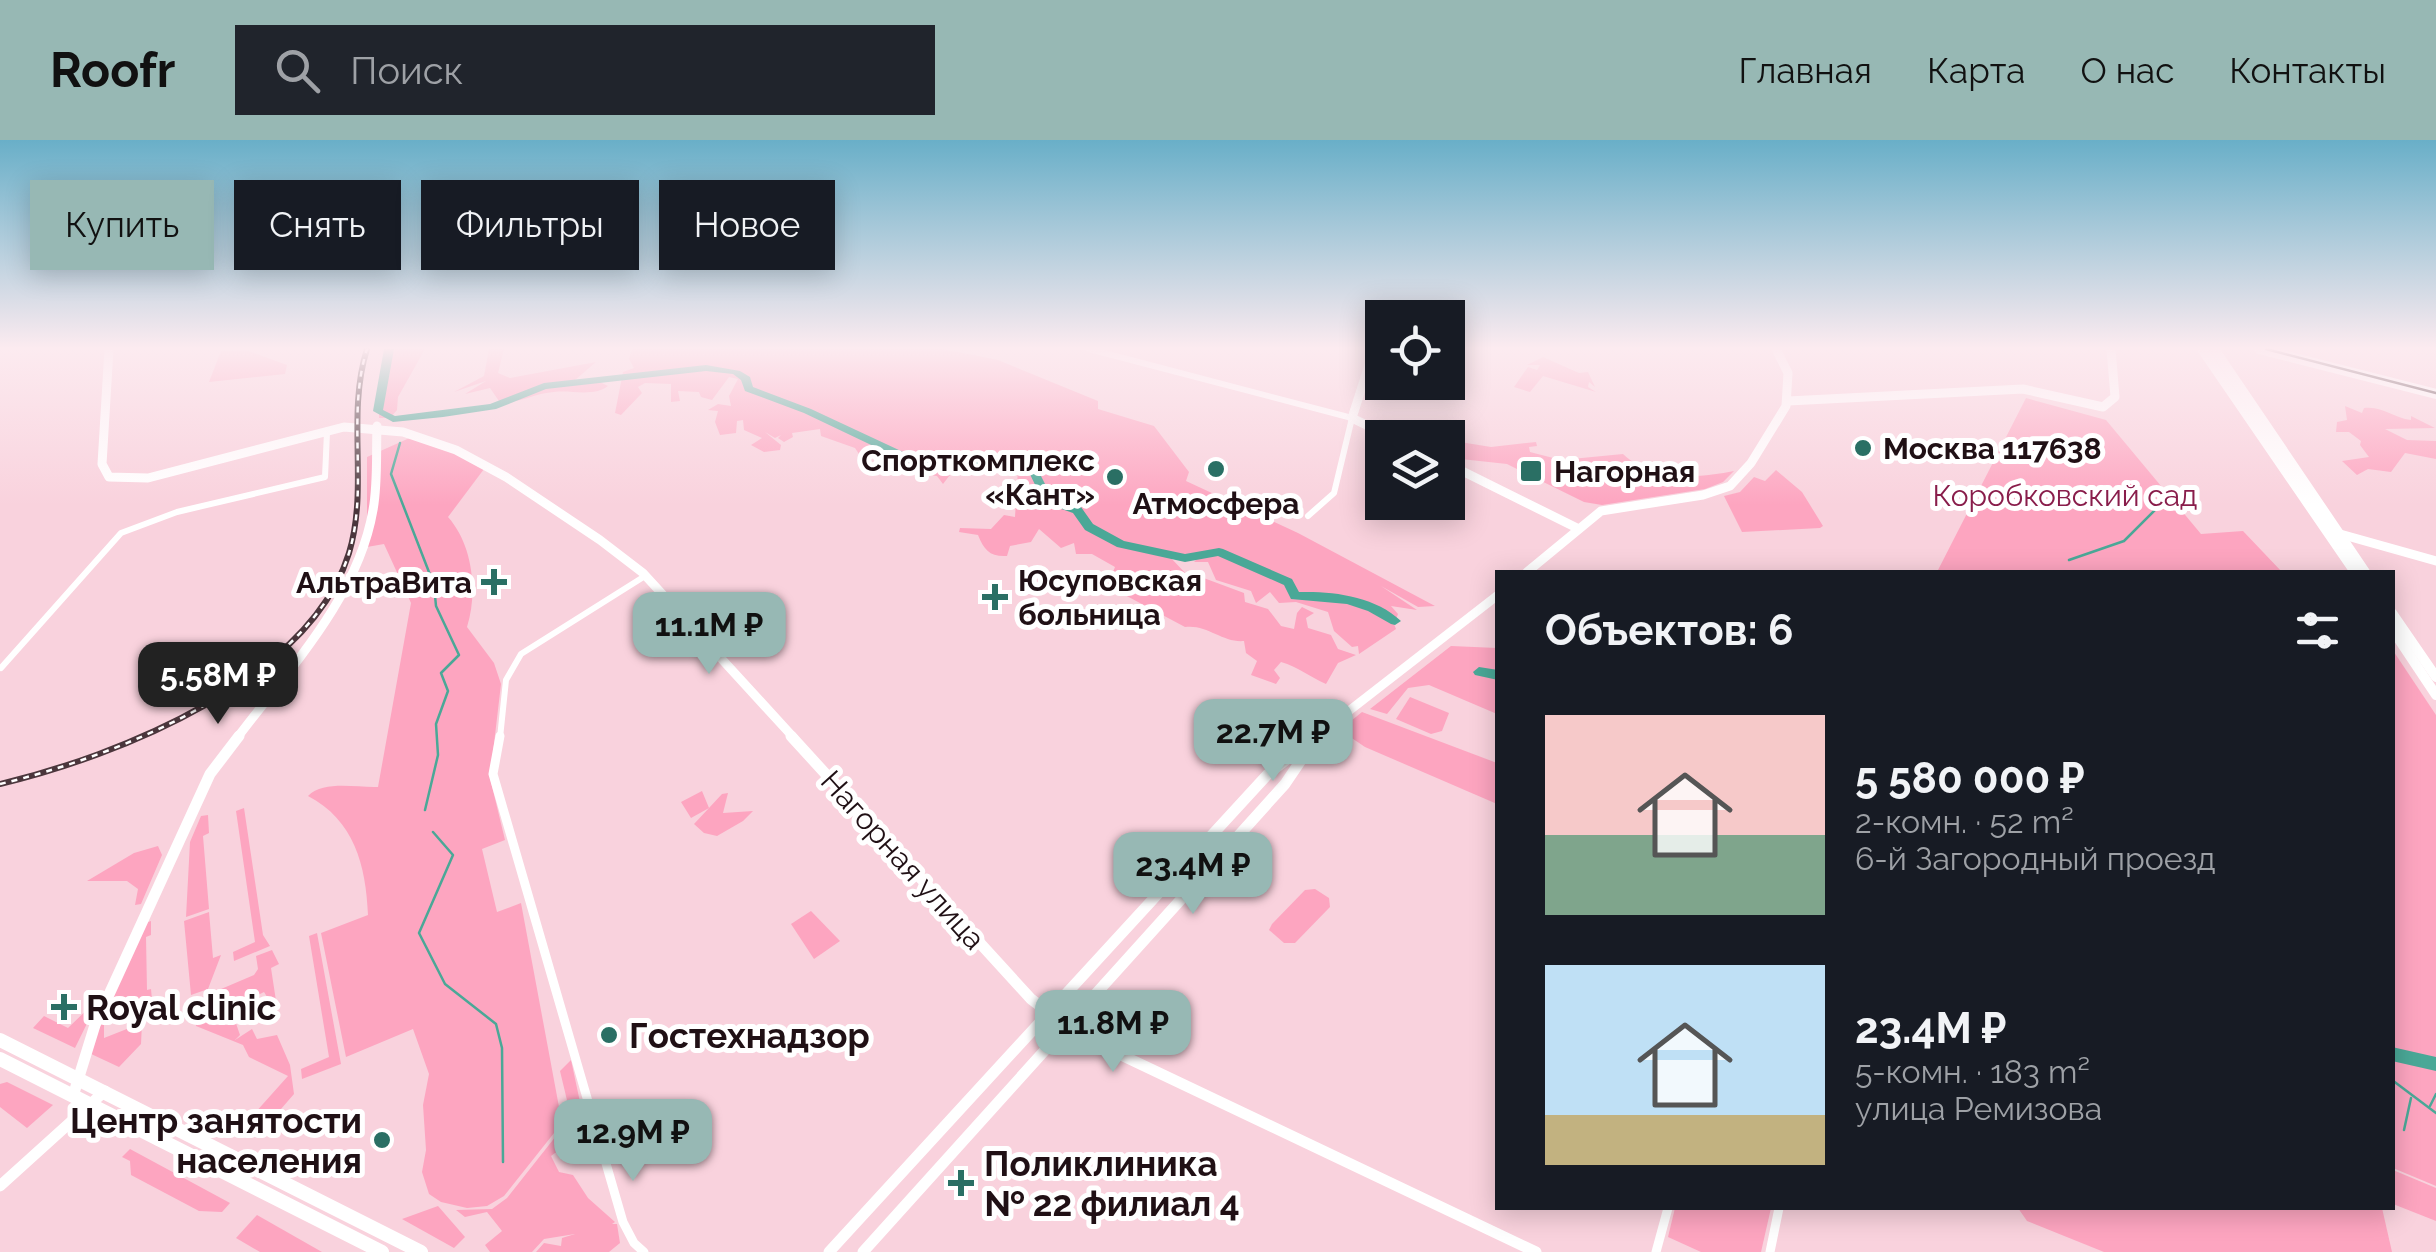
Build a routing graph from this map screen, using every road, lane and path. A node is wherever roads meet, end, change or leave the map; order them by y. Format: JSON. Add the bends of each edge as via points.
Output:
{"nodes":[{"id":1,"x":106,"y":401,"type":"edge"},
{"id":2,"x":1287,"y":401,"type":"edge"},
{"id":3,"x":1357,"y":401,"type":"edge"},
{"id":4,"x":1787,"y":401,"type":"edge"},
{"id":5,"x":2079,"y":401,"type":"edge"},
{"id":6,"x":2109,"y":401,"type":"edge"},
{"id":7,"x":2239,"y":401,"type":"edge"},
{"id":8,"x":2247,"y":401,"type":"edge"},
{"id":9,"x":1352,"y":418,"type":"junction"},
{"id":10,"x":1365,"y":424,"type":"edge"},
{"id":11,"x":376,"y":426,"type":"junction"},
{"id":12,"x":327,"y":432,"type":"junction"},
{"id":13,"x":1465,"y":472,"type":"edge"},
{"id":14,"x":1308,"y":516,"type":"dead end"},
{"id":15,"x":1577,"y":528,"type":"junction"},
{"id":16,"x":2332,"y":532,"type":"junction"},
{"id":17,"x":2436,"y":561,"type":"edge"},
{"id":18,"x":1529,"y":570,"type":"edge"},
{"id":19,"x":2354,"y":570,"type":"edge"},
{"id":20,"x":2363,"y":570,"type":"edge"},
{"id":21,"x":645,"y":576,"type":"junction"},
{"id":22,"x":1495,"y":597,"type":"edge"},
{"id":23,"x":2395,"y":617,"type":"edge"},
{"id":24,"x":2395,"y":633,"type":"edge"},
{"id":25,"x":0,"y":668,"type":"edge"},
{"id":26,"x":2436,"y":677,"type":"edge"},
{"id":27,"x":2436,"y":694,"type":"edge"},
{"id":28,"x":1291,"y":765,"type":"junction"},
{"id":29,"x":1268,"y":774,"type":"junction"},
{"id":30,"x":1284,"y":784,"type":"junction"},
{"id":31,"x":1047,"y":1014,"type":"junction"},
{"id":32,"x":1065,"y":1026,"type":"junction"},
{"id":33,"x":0,"y":1040,"type":"edge"},
{"id":34,"x":0,"y":1059,"type":"edge"},
{"id":35,"x":76,"y":1080,"type":"junction"},
{"id":36,"x":106,"y":1091,"type":"junction"},
{"id":37,"x":73,"y":1096,"type":"junction"},
{"id":38,"x":90,"y":1104,"type":"junction"},
{"id":39,"x":0,"y":1186,"type":"edge"},
{"id":40,"x":1667,"y":1210,"type":"edge"},
{"id":41,"x":1779,"y":1210,"type":"edge"},
{"id":42,"x":382,"y":1252,"type":"edge"},
{"id":43,"x":421,"y":1252,"type":"edge"},
{"id":44,"x":644,"y":1252,"type":"edge"},
{"id":45,"x":829,"y":1252,"type":"edge"},
{"id":46,"x":863,"y":1252,"type":"edge"},
{"id":47,"x":1536,"y":1252,"type":"edge"},
{"id":48,"x":1656,"y":1252,"type":"edge"},
{"id":49,"x":1770,"y":1252,"type":"edge"}],
"edges":[{"from":1,"to":12,"type":"street","via":[[102,464],[110,477],[159,476]]},
{"from":2,"to":9,"type":"street"},
{"from":3,"to":9,"type":"street"},
{"from":4,"to":15,"type":"street","via":[[1730,486],[1601,512]]},
{"from":5,"to":6,"type":"street","via":[[2103,406]]},
{"from":7,"to":16,"type":"main road"},
{"from":8,"to":16,"type":"main road"},
{"from":9,"to":10,"type":"street"},
{"from":9,"to":14,"type":"street","via":[[1334,494]]},
{"from":11,"to":12,"type":"street"},
{"from":11,"to":21,"type":"street","name":"Нагорная улица","via":[[461,449]]},
{"from":11,"to":35,"type":"street","via":[[373,510],[356,565],[327,618],[210,774]]},
{"from":12,"to":25,"type":"street","via":[[325,477],[122,532]]},
{"from":13,"to":15,"type":"street"},
{"from":15,"to":18,"type":"street"},
{"from":16,"to":17,"type":"street"},
{"from":16,"to":19,"type":"main road"},
{"from":16,"to":20,"type":"main road"},
{"from":21,"to":31,"type":"street","name":"Нагорная улица"},
{"from":21,"to":44,"type":"street","via":[[522,654],[506,680],[493,774],[623,1222]]},
{"from":22,"to":28,"type":"street","via":[[1318,736]]},
{"from":23,"to":26,"type":"main road"},
{"from":24,"to":27,"type":"main road"},
{"from":28,"to":29,"type":"street"},
{"from":28,"to":30,"type":"street"},
{"from":29,"to":30,"type":"street","via":[[1282,773]]},
{"from":29,"to":31,"type":"street"},
{"from":30,"to":32,"type":"street"},
{"from":31,"to":32,"type":"street","name":"Нагорная улица"},
{"from":31,"to":45,"type":"street"},
{"from":32,"to":46,"type":"street"},
{"from":32,"to":47,"type":"street","name":"Нагорная улица"},
{"from":33,"to":35,"type":"main road"},
{"from":34,"to":37,"type":"main road"},
{"from":35,"to":36,"type":"main road"},
{"from":35,"to":37,"type":"street"},
{"from":36,"to":38,"type":"street"},
{"from":36,"to":43,"type":"main road"},
{"from":37,"to":38,"type":"main road"},
{"from":38,"to":39,"type":"street"},
{"from":38,"to":42,"type":"main road"},
{"from":40,"to":48,"type":"street"},
{"from":41,"to":49,"type":"street"}]}
